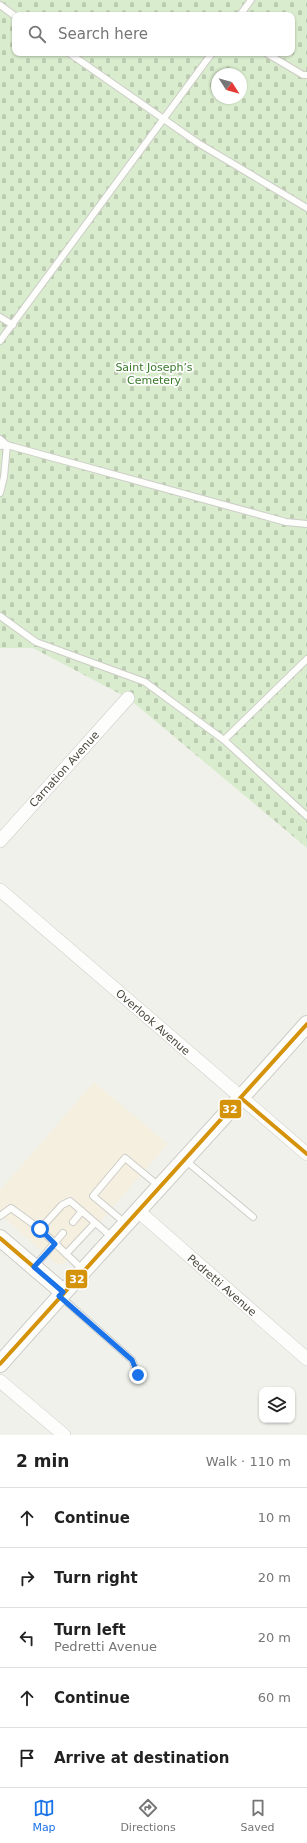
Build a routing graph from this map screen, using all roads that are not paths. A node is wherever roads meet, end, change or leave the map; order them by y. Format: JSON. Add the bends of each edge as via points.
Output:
{"nodes":[{"id":1,"x":251,"y":0,"type":"edge"},
{"id":2,"x":0,"y":5,"type":"edge"},
{"id":3,"x":242,"y":12,"type":"edge"},
{"id":4,"x":12,"y":14,"type":"edge"},
{"id":5,"x":73,"y":56,"type":"edge"},
{"id":6,"x":210,"y":56,"type":"edge"},
{"id":7,"x":271,"y":56,"type":"edge"},
{"id":8,"x":307,"y":75,"type":"edge"},
{"id":9,"x":163,"y":118,"type":"junction"},
{"id":10,"x":307,"y":208,"type":"edge"},
{"id":11,"x":0,"y":317,"type":"edge"},
{"id":12,"x":12,"y":325,"type":"junction"},
{"id":13,"x":0,"y":341,"type":"edge"},
{"id":14,"x":0,"y":438,"type":"edge"},
{"id":15,"x":3,"y":446,"type":"edge"},
{"id":16,"x":0,"y":493,"type":"edge"},
{"id":17,"x":307,"y":524,"type":"edge"},
{"id":18,"x":0,"y":616,"type":"edge"},
{"id":19,"x":307,"y":659,"type":"edge"},
{"id":20,"x":128,"y":698,"type":"dead end"},
{"id":21,"x":224,"y":740,"type":"junction"},
{"id":22,"x":307,"y":816,"type":"edge"},
{"id":23,"x":0,"y":841,"type":"edge"},
{"id":24,"x":0,"y":890,"type":"edge"},
{"id":25,"x":307,"y":1024,"type":"edge"},
{"id":26,"x":241,"y":1098,"type":"junction"},
{"id":27,"x":307,"y":1154,"type":"edge"},
{"id":28,"x":185,"y":1160,"type":"junction"},
{"id":29,"x":159,"y":1186,"type":"junction"},
{"id":30,"x":137,"y":1210,"type":"junction"},
{"id":31,"x":82,"y":1211,"type":"junction"},
{"id":32,"x":0,"y":1216,"type":"edge"},
{"id":33,"x":253,"y":1217,"type":"dead end"},
{"id":34,"x":73,"y":1222,"type":"dead end"},
{"id":35,"x":95,"y":1223,"type":"junction"},
{"id":36,"x":126,"y":1223,"type":"junction"},
{"id":37,"x":40,"y":1229,"type":"junction"},
{"id":38,"x":63,"y":1234,"type":"dead end"},
{"id":39,"x":0,"y":1238,"type":"edge"},
{"id":40,"x":112,"y":1238,"type":"junction"},
{"id":41,"x":55,"y":1244,"type":"junction"},
{"id":42,"x":66,"y":1254,"type":"junction"},
{"id":43,"x":34,"y":1267,"type":"junction"},
{"id":44,"x":84,"y":1270,"type":"junction"},
{"id":45,"x":61,"y":1294,"type":"junction"},
{"id":46,"x":307,"y":1359,"type":"edge"},
{"id":47,"x":0,"y":1364,"type":"edge"},
{"id":48,"x":138,"y":1375,"type":"dead end"},
{"id":49,"x":0,"y":1381,"type":"edge"},
{"id":50,"x":64,"y":1435,"type":"edge"}],
"edges":[{"from":1,"to":3,"type":"lane"},
{"from":2,"to":4,"type":"lane"},
{"from":5,"to":9,"type":"lane"},
{"from":6,"to":9,"type":"lane"},
{"from":7,"to":8,"type":"lane"},
{"from":9,"to":10,"type":"lane","via":[[198,143]]},
{"from":9,"to":12,"type":"lane"},
{"from":11,"to":12,"type":"lane"},
{"from":12,"to":13,"type":"lane"},
{"from":14,"to":15,"type":"lane"},
{"from":15,"to":16,"type":"lane","via":[[4,477]]},
{"from":15,"to":17,"type":"lane","via":[[286,522]]},
{"from":18,"to":21,"type":"lane","via":[[36,642],[145,682]]},
{"from":19,"to":21,"type":"lane"},
{"from":20,"to":23,"type":"street","name":"Carnation Avenue"},
{"from":21,"to":22,"type":"lane"},
{"from":24,"to":26,"type":"street","name":"Overlook Avenue"},
{"from":25,"to":26,"type":"street"},
{"from":26,"to":27,"type":"street","name":"Overlook Avenue"},
{"from":26,"to":28,"type":"street"},
{"from":28,"to":29,"type":"street"},
{"from":28,"to":33,"type":"lane"},
{"from":29,"to":30,"type":"street"},
{"from":29,"to":36,"type":"lane","via":[[125,1158],[93,1196]]},
{"from":30,"to":36,"type":"street"},
{"from":30,"to":46,"type":"street","name":"Pedretti Avenue"},
{"from":31,"to":34,"type":"lane"},
{"from":31,"to":35,"type":"lane"},
{"from":31,"to":37,"type":"lane","via":[[70,1201],[62,1205]]},
{"from":32,"to":37,"type":"lane","via":[[11,1208]]},
{"from":35,"to":40,"type":"lane"},
{"from":35,"to":42,"type":"lane"},
{"from":36,"to":40,"type":"street"},
{"from":37,"to":41,"type":"lane"},
{"from":38,"to":41,"type":"lane"},
{"from":39,"to":43,"type":"street"},
{"from":40,"to":44,"type":"street"},
{"from":41,"to":42,"type":"lane"},
{"from":41,"to":43,"type":"lane"},
{"from":42,"to":44,"type":"lane"},
{"from":43,"to":45,"type":"street"},
{"from":44,"to":45,"type":"street"},
{"from":45,"to":47,"type":"street"},
{"from":45,"to":48,"type":"lane","via":[[132,1360]]},
{"from":49,"to":50,"type":"street"}]}
